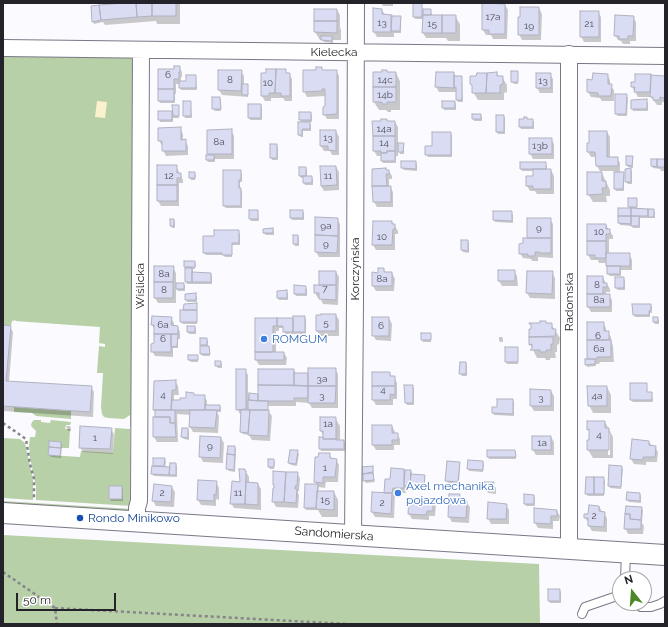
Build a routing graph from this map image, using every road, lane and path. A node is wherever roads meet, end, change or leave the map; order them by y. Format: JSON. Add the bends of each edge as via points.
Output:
{"nodes":[{"id":1,"x":356,"y":3,"type":"edge"},
{"id":2,"x":3,"y":48,"type":"edge"},
{"id":3,"x":141,"y":50,"type":"junction"},
{"id":4,"x":356,"y":52,"type":"junction"},
{"id":5,"x":569,"y":54,"type":"junction"},
{"id":6,"x":665,"y":56,"type":"edge"},
{"id":7,"x":3,"y":423,"type":"edge"},
{"id":8,"x":34,"y":502,"type":"dead end"},
{"id":9,"x":3,"y":513,"type":"edge"},
{"id":10,"x":137,"y":521,"type":"junction"},
{"id":11,"x":353,"y":535,"type":"junction"},
{"id":12,"x":569,"y":549,"type":"junction"},
{"id":13,"x":626,"y":553,"type":"junction"},
{"id":14,"x":665,"y":555,"type":"edge"},
{"id":15,"x":625,"y":571,"type":"edge"},
{"id":16,"x":3,"y":572,"type":"edge"},
{"id":17,"x":612,"y":598,"type":"edge"},
{"id":18,"x":665,"y":600,"type":"edge"},
{"id":19,"x":652,"y":606,"type":"edge"},
{"id":20,"x":55,"y":608,"type":"junction"},
{"id":21,"x":582,"y":614,"type":"dead end"},
{"id":22,"x":58,"y":624,"type":"edge"},
{"id":23,"x":334,"y":624,"type":"edge"},
{"id":24,"x":347,"y":624,"type":"edge"}],
"edges":[{"from":1,"to":4,"type":"street","name":"Korczyńska"},
{"from":2,"to":3,"type":"street","name":"Kielecka"},
{"from":3,"to":4,"type":"street","name":"Kielecka"},
{"from":3,"to":10,"type":"street","name":"Wiślicka","via":[[140,501]]},
{"from":4,"to":5,"type":"street","name":"Kielecka"},
{"from":4,"to":11,"type":"street","name":"Korczyńska"},
{"from":5,"to":6,"type":"street","name":"Kielecka"},
{"from":5,"to":12,"type":"street","name":"Radomska"},
{"from":7,"to":8,"type":"path","via":[[26,439],[34,480]]},
{"from":9,"to":10,"type":"street","name":"Sandomierska"},
{"from":10,"to":11,"type":"street","name":"Sandomierska"},
{"from":11,"to":12,"type":"street","name":"Sandomierska"},
{"from":12,"to":13,"type":"street","name":"Sandomierska"},
{"from":13,"to":14,"type":"street","name":"Sandomierska"},
{"from":13,"to":15,"type":"lane"},
{"from":16,"to":20,"type":"path"},
{"from":17,"to":21,"type":"lane","via":[[585,607]]},
{"from":18,"to":19,"type":"lane"},
{"from":20,"to":22,"type":"path"},
{"from":20,"to":23,"type":"path"},
{"from":23,"to":24,"type":"path"}]}
